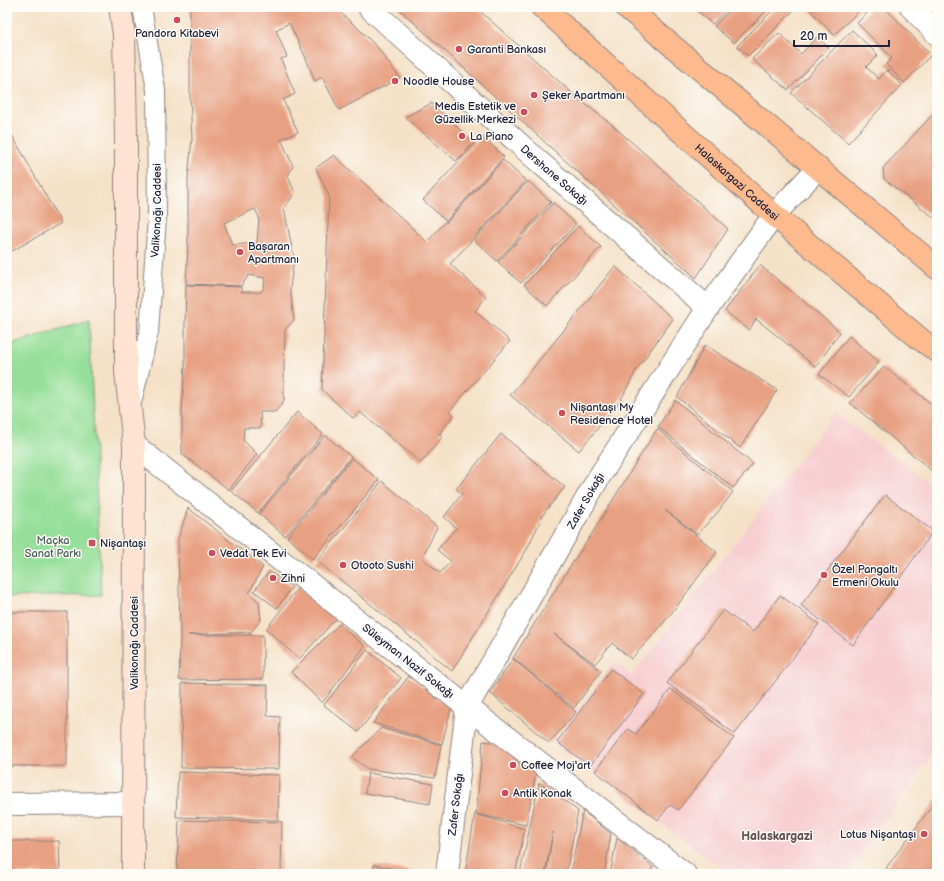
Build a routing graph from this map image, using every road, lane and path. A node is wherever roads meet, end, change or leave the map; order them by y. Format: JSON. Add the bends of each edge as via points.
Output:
{"nodes":[{"id":1,"x":120,"y":7,"type":"edge"},
{"id":2,"x":142,"y":7,"type":"edge"},
{"id":3,"x":369,"y":7,"type":"edge"},
{"id":4,"x":542,"y":7,"type":"edge"},
{"id":5,"x":626,"y":7,"type":"edge"},
{"id":6,"x":911,"y":7,"type":"edge"},
{"id":7,"x":937,"y":34,"type":"edge"},
{"id":8,"x":818,"y":168,"type":"junction"},
{"id":9,"x":774,"y":215,"type":"junction"},
{"id":10,"x":937,"y":268,"type":"edge"},
{"id":11,"x":708,"y":308,"type":"junction"},
{"id":12,"x":937,"y":351,"type":"edge"},
{"id":13,"x":130,"y":413,"type":"junction"},
{"id":14,"x":134,"y":445,"type":"junction"},
{"id":15,"x":467,"y":707,"type":"junction"},
{"id":16,"x":133,"y":803,"type":"junction"},
{"id":17,"x":7,"y":804,"type":"edge"},
{"id":18,"x":133,"y":874,"type":"edge"},
{"id":19,"x":447,"y":874,"type":"edge"},
{"id":20,"x":685,"y":874,"type":"edge"}],
"edges":[{"from":1,"to":13,"type":"main road","name":"Valikonağı Caddesi","via":[[124,35],[126,372]]},
{"from":2,"to":13,"type":"lane","name":"Valikonağı Caddesi","via":[[156,90],[157,218],[150,332]]},
{"from":3,"to":11,"type":"street","name":"Dershane Sokağı","via":[[537,160]]},
{"from":4,"to":9,"type":"main road","name":"Halaskargazi Caddesi"},
{"from":5,"to":8,"type":"main road"},
{"from":6,"to":7,"type":"street"},
{"from":8,"to":9,"type":"street","name":"Zafer Sokağı"},
{"from":8,"to":10,"type":"main road"},
{"from":9,"to":11,"type":"street","name":"Zafer Sokağı"},
{"from":9,"to":12,"type":"main road","name":"Halaskargazi Caddesi"},
{"from":11,"to":15,"type":"street","name":"Zafer Sokağı","via":[[599,477]]},
{"from":13,"to":14,"type":"main road","name":"Valikonağı Caddesi"},
{"from":14,"to":15,"type":"street","name":"Süleyman Nazif Sokağı"},
{"from":14,"to":16,"type":"main road","name":"Valikonağı Caddesi"},
{"from":15,"to":19,"type":"street","name":"Zafer Sokağı"},
{"from":15,"to":20,"type":"street","name":"Süleyman Nazif Sokağı"},
{"from":16,"to":17,"type":"street"},
{"from":16,"to":18,"type":"main road","name":"Valikonağı Caddesi"}]}
